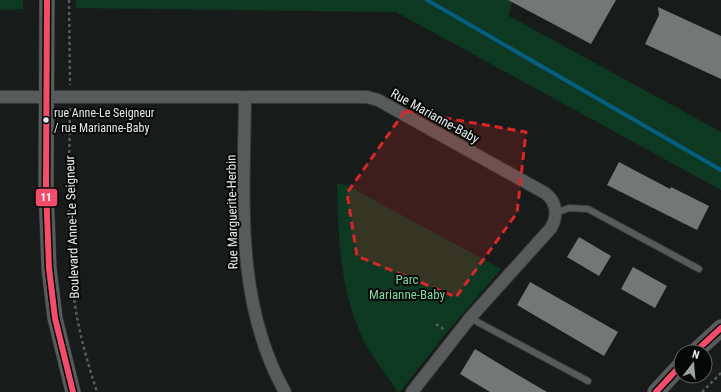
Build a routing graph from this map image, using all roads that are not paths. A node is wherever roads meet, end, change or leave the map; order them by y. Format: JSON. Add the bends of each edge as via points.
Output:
{"nodes":[{"id":1,"x":47,"y":0,"type":"edge"},
{"id":2,"x":0,"y":97,"type":"edge"},
{"id":3,"x":47,"y":97,"type":"junction"},
{"id":4,"x":245,"y":97,"type":"junction"},
{"id":5,"x":556,"y":213,"type":"junction"},
{"id":6,"x":699,"y":270,"type":"dead end"},
{"id":7,"x":470,"y":318,"type":"junction"},
{"id":8,"x":721,"y":328,"type":"edge"},
{"id":9,"x":704,"y":344,"type":"edge"},
{"id":10,"x":673,"y":374,"type":"edge"},
{"id":11,"x":588,"y":381,"type":"dead end"},
{"id":12,"x":73,"y":392,"type":"edge"},
{"id":13,"x":285,"y":392,"type":"edge"},
{"id":14,"x":412,"y":392,"type":"edge"},
{"id":15,"x":656,"y":392,"type":"edge"}],
"edges":[{"from":1,"to":3,"type":"street","name":"Boulevard Anne-Le Seigneur"},
{"from":2,"to":3,"type":"street","name":"Rue Marianne-Baby"},
{"from":3,"to":4,"type":"street","name":"Rue Marianne-Baby"},
{"from":3,"to":12,"type":"street","name":"Boulevard Anne-Le Seigneur","via":[[49,268],[55,318]]},
{"from":4,"to":5,"type":"street","name":"Rue Marianne-Baby","via":[[373,98],[545,193],[554,203]]},
{"from":4,"to":13,"type":"street","name":"Rue Marguerite-Herbin","via":[[244,224],[247,277],[254,311],[267,351]]},
{"from":5,"to":6,"type":"lane","via":[[569,208],[588,209]]},
{"from":5,"to":7,"type":"street","via":[[548,233]]},
{"from":7,"to":11,"type":"lane"},
{"from":7,"to":14,"type":"street"},
{"from":8,"to":9,"type":"main road"},
{"from":10,"to":15,"type":"main road"}]}
